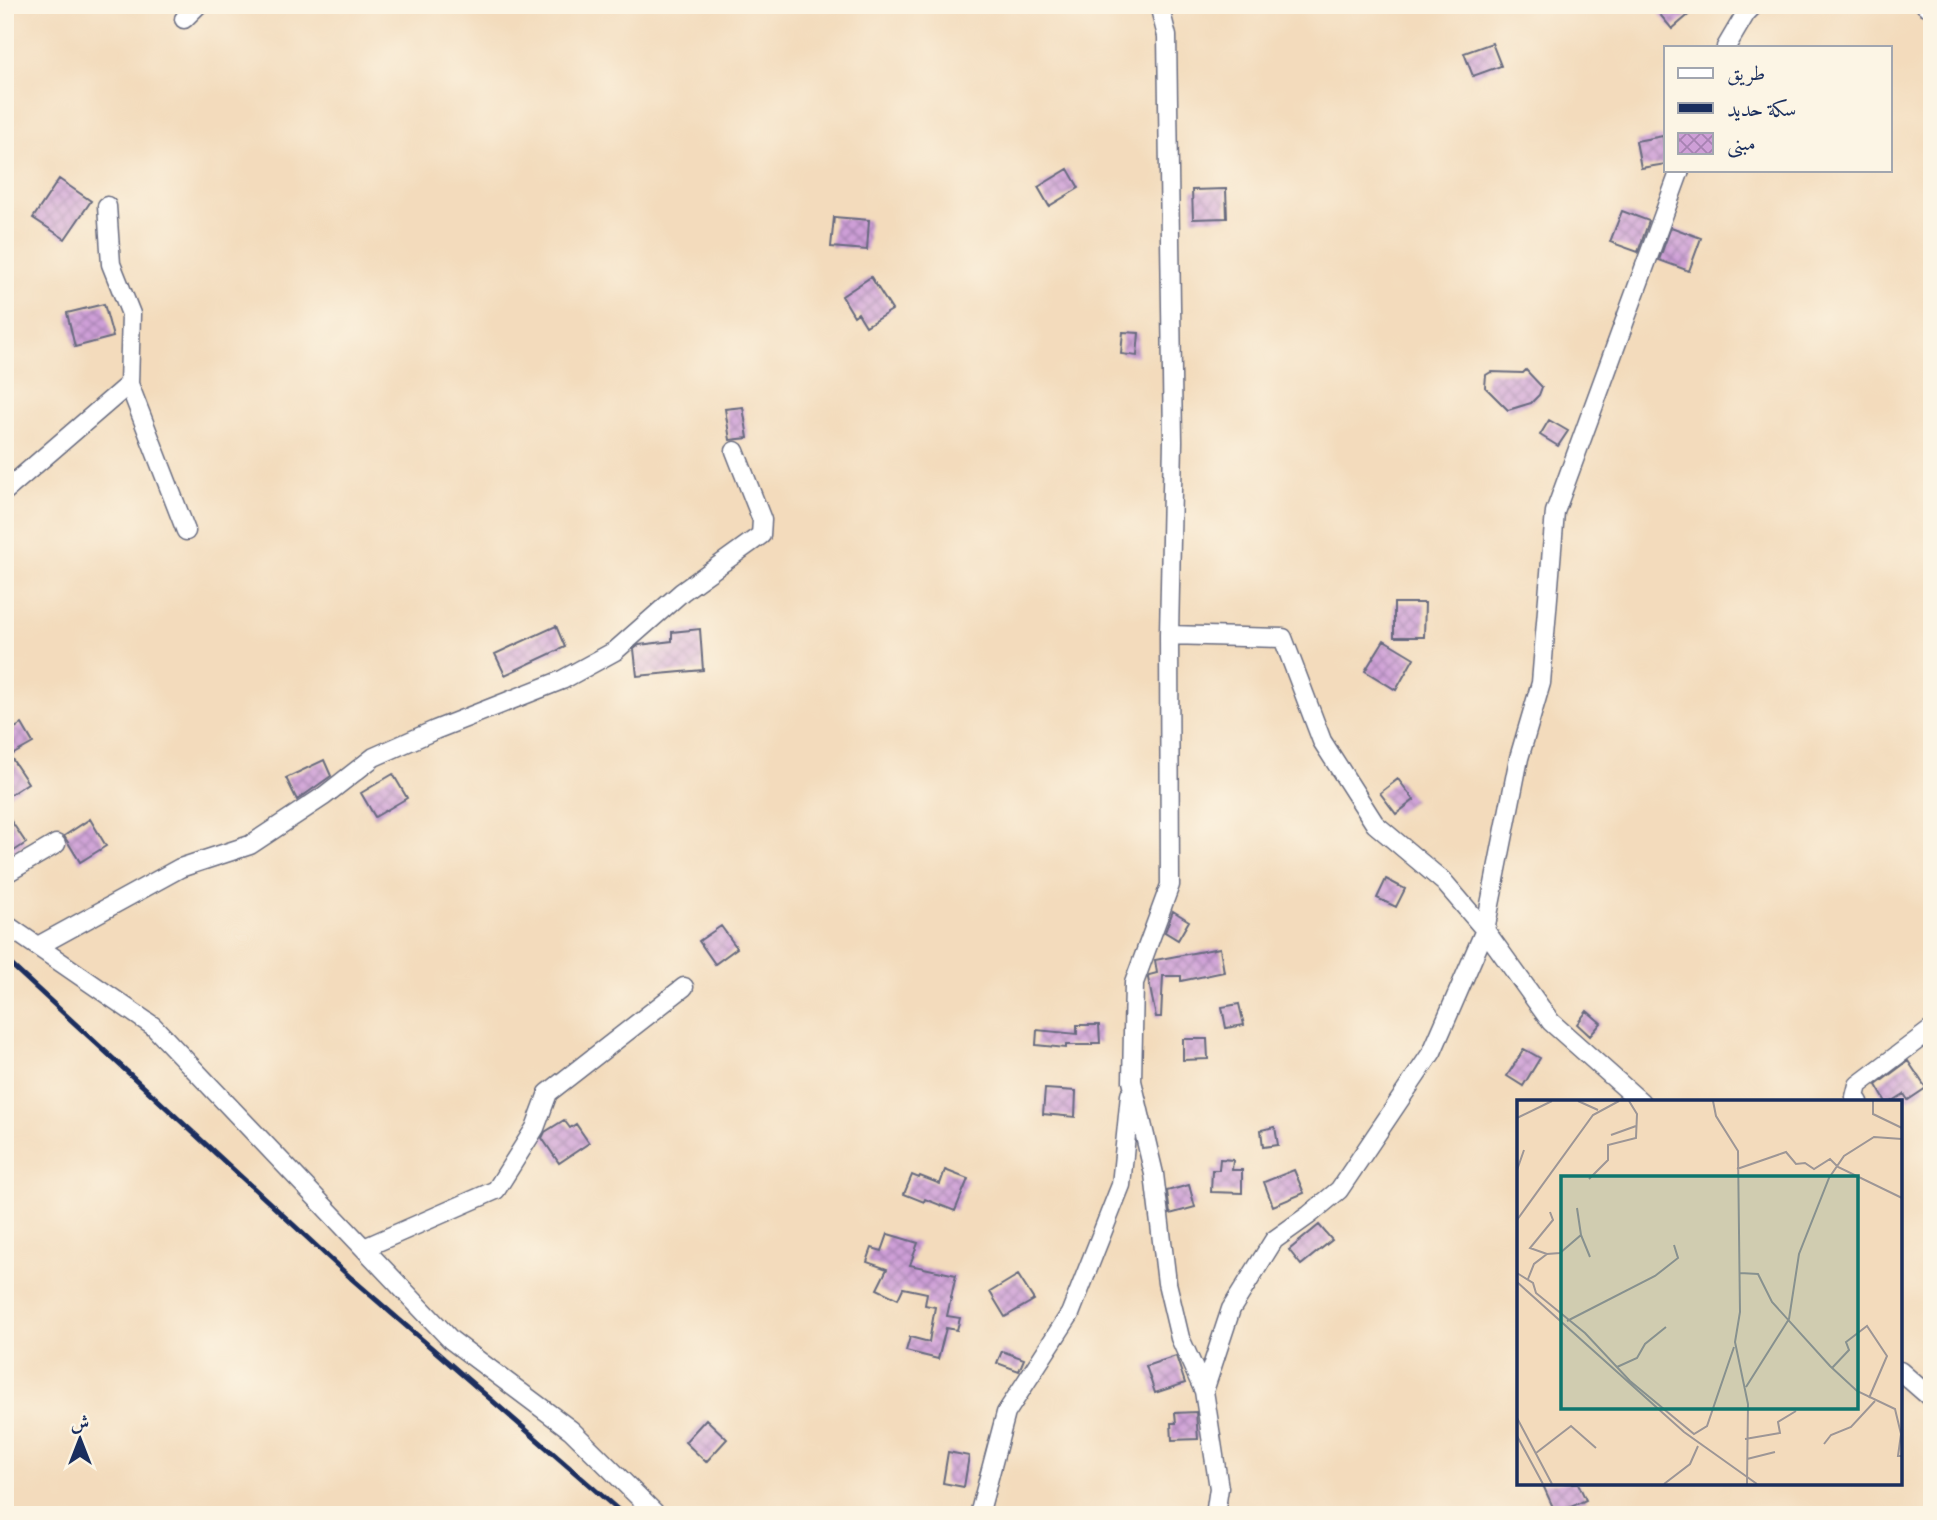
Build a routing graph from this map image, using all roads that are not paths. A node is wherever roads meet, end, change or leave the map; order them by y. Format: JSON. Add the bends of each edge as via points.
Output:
{"nodes":[{"id":1,"x":198,"y":5,"type":"edge"},
{"id":2,"x":1159,"y":5,"type":"edge"},
{"id":3,"x":1754,"y":5,"type":"edge"},
{"id":4,"x":1925,"y":5,"type":"edge"},
{"id":5,"x":1932,"y":8,"type":"edge"},
{"id":6,"x":184,"y":19,"type":"dead end"},
{"id":7,"x":1727,"y":46,"type":"edge"},
{"id":8,"x":1679,"y":172,"type":"edge"},
{"id":9,"x":107,"y":206,"type":"dead end"},
{"id":10,"x":130,"y":384,"type":"junction"},
{"id":11,"x":735,"y":451,"type":"dead end"},
{"id":12,"x":5,"y":491,"type":"edge"},
{"id":13,"x":186,"y":531,"type":"dead end"},
{"id":14,"x":1169,"y":635,"type":"junction"},
{"id":15,"x":56,"y":844,"type":"dead end"},
{"id":16,"x":5,"y":874,"type":"edge"},
{"id":17,"x":5,"y":924,"type":"edge"},
{"id":18,"x":1485,"y":930,"type":"junction"},
{"id":19,"x":38,"y":946,"type":"junction"},
{"id":20,"x":684,"y":987,"type":"dead end"},
{"id":21,"x":1932,"y":1029,"type":"edge"},
{"id":22,"x":1132,"y":1081,"type":"junction"},
{"id":23,"x":1640,"y":1100,"type":"edge"},
{"id":24,"x":1857,"y":1100,"type":"edge"},
{"id":25,"x":364,"y":1248,"type":"junction"},
{"id":26,"x":1902,"y":1373,"type":"edge"},
{"id":27,"x":1204,"y":1391,"type":"junction"},
{"id":28,"x":1932,"y":1399,"type":"edge"},
{"id":29,"x":657,"y":1515,"type":"edge"},
{"id":30,"x":979,"y":1515,"type":"edge"},
{"id":31,"x":1215,"y":1515,"type":"edge"}],
"edges":[{"from":1,"to":6,"type":"street"},
{"from":2,"to":14,"type":"street","via":[[1167,36],[1173,441]]},
{"from":3,"to":7,"type":"street"},
{"from":4,"to":5,"type":"street"},
{"from":8,"to":18,"type":"street","via":[[1555,512],[1541,683],[1519,758]]},
{"from":9,"to":10,"type":"street","via":[[111,264],[131,314]]},
{"from":10,"to":12,"type":"street"},
{"from":10,"to":13,"type":"street"},
{"from":11,"to":19,"type":"street","via":[[762,520],[761,535],[682,592],[615,650],[562,680],[374,757],[250,845],[180,868]]},
{"from":14,"to":18,"type":"street","via":[[1283,638],[1322,741],[1375,824],[1444,882]]},
{"from":14,"to":22,"type":"street","via":[[1170,885],[1134,983]]},
{"from":15,"to":16,"type":"street"},
{"from":17,"to":19,"type":"street"},
{"from":18,"to":23,"type":"street","via":[[1551,1022]]},
{"from":18,"to":27,"type":"street","via":[[1424,1064],[1339,1190],[1274,1240],[1231,1310]]},
{"from":19,"to":25,"type":"street","via":[[153,1026]]},
{"from":20,"to":25,"type":"street","via":[[548,1093],[535,1128],[496,1190]]},
{"from":21,"to":24,"type":"street","via":[[1858,1085]]},
{"from":22,"to":27,"type":"street","via":[[1154,1174],[1167,1283],[1180,1338]]},
{"from":22,"to":30,"type":"street","via":[[1121,1185],[1070,1314],[1006,1413]]},
{"from":25,"to":29,"type":"street","via":[[451,1340],[571,1430]]},
{"from":26,"to":28,"type":"street"},
{"from":27,"to":31,"type":"street","via":[[1219,1488]]}]}
